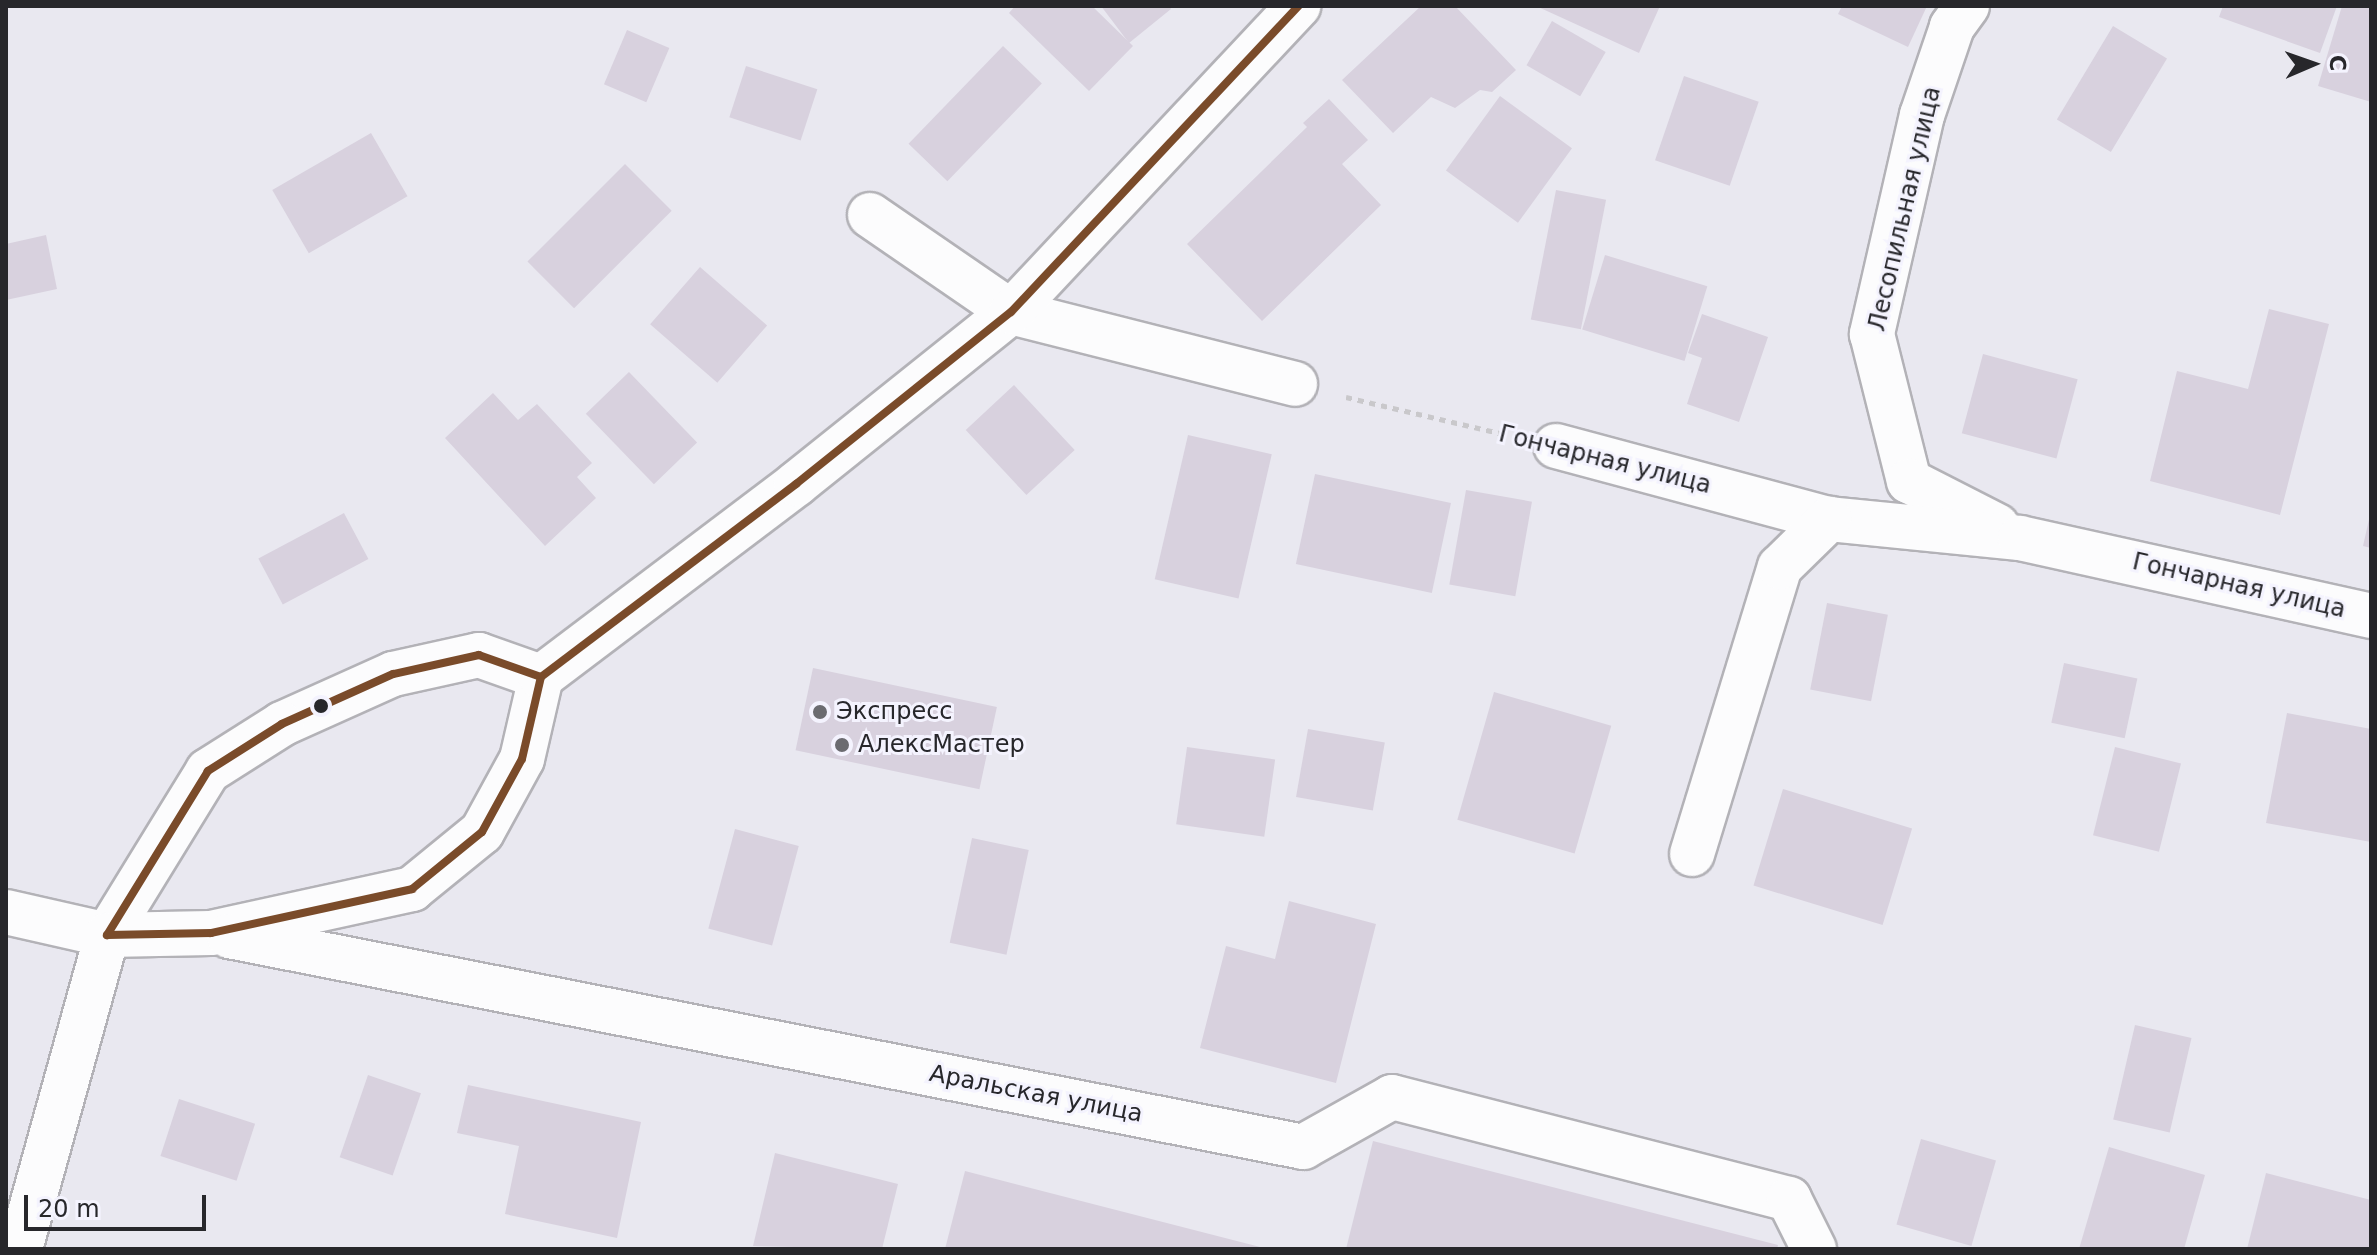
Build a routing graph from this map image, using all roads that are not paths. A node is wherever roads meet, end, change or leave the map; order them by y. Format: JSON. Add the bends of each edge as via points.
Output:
{"nodes":[{"id":1,"x":1298,"y":6,"type":"edge"},
{"id":2,"x":1967,"y":6,"type":"edge"},
{"id":3,"x":870,"y":215,"type":"dead end"},
{"id":4,"x":1011,"y":312,"type":"junction"},
{"id":5,"x":1295,"y":384,"type":"road end"},
{"id":6,"x":1556,"y":446,"type":"road end"},
{"id":7,"x":1829,"y":519,"type":"junction"},
{"id":8,"x":2020,"y":538,"type":"junction"},
{"id":9,"x":2371,"y":616,"type":"edge"},
{"id":10,"x":541,"y":677,"type":"junction"},
{"id":11,"x":1692,"y":854,"type":"dead end"},
{"id":12,"x":6,"y":912,"type":"edge"},
{"id":13,"x":211,"y":933,"type":"junction"},
{"id":14,"x":107,"y":935,"type":"junction"},
{"id":15,"x":20,"y":1249,"type":"edge"},
{"id":16,"x":1814,"y":1249,"type":"edge"}],
"edges":[{"from":1,"to":4,"type":"street"},
{"from":2,"to":8,"type":"street","name":"Лесопильная улица","via":[[1952,27],[1922,115],[1872,334],[1909,481]]},
{"from":3,"to":4,"type":"street"},
{"from":4,"to":5,"type":"street"},
{"from":4,"to":10,"type":"street"},
{"from":6,"to":7,"type":"street","name":"Гончарная улица"},
{"from":7,"to":8,"type":"street","name":"Гончарная улица"},
{"from":7,"to":11,"type":"street","via":[[1780,567]]},
{"from":8,"to":9,"type":"street","name":"Гончарная улица"},
{"from":10,"to":13,"type":"street","via":[[522,759],[482,832],[412,889]]},
{"from":10,"to":14,"type":"street","via":[[479,655],[393,674],[282,724],[208,771]]},
{"from":12,"to":14,"type":"street"},
{"from":13,"to":14,"type":"street"},
{"from":13,"to":16,"type":"street","name":"Аральская улица","via":[[1303,1147],[1392,1097],[1789,1199]]},
{"from":14,"to":15,"type":"street"}]}
